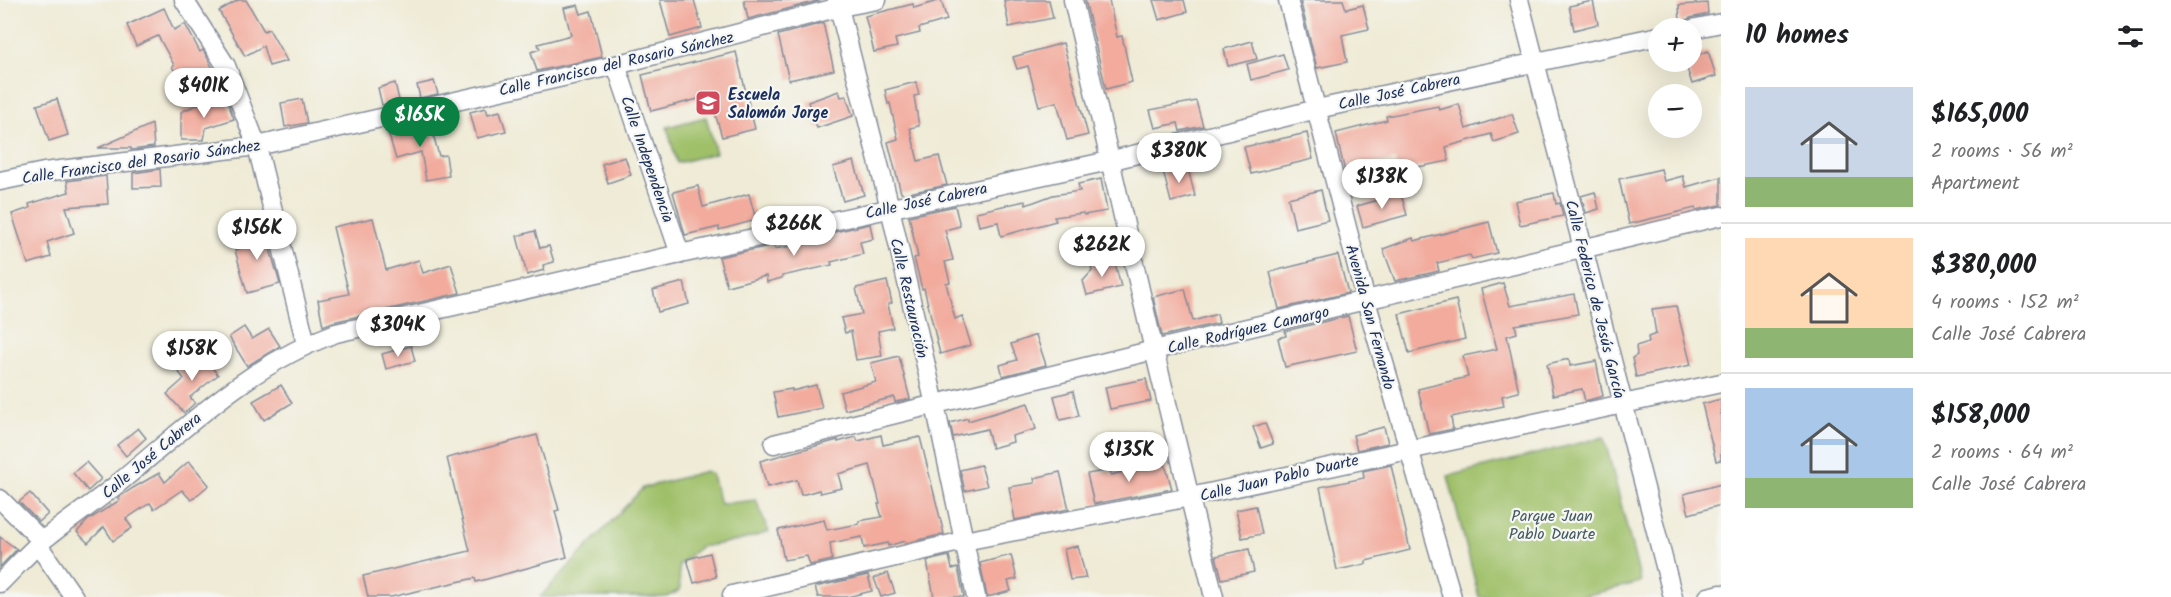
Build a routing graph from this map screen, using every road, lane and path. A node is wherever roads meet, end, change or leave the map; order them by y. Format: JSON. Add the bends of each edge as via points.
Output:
{"nodes":[{"id":1,"x":184,"y":0,"type":"edge"},
{"id":2,"x":877,"y":0,"type":"edge"},
{"id":3,"x":1073,"y":0,"type":"edge"},
{"id":4,"x":1288,"y":0,"type":"edge"},
{"id":5,"x":1519,"y":0,"type":"edge"},
{"id":6,"x":838,"y":4,"type":"edge"},
{"id":7,"x":1721,"y":23,"type":"edge"},
{"id":8,"x":1702,"y":27,"type":"edge"},
{"id":9,"x":1648,"y":38,"type":"edge"},
{"id":10,"x":1537,"y":62,"type":"junction"},
{"id":11,"x":616,"y":65,"type":"junction"},
{"id":12,"x":1317,"y":109,"type":"junction"},
{"id":13,"x":257,"y":146,"type":"junction"},
{"id":14,"x":1109,"y":162,"type":"junction"},
{"id":15,"x":0,"y":181,"type":"edge"},
{"id":16,"x":890,"y":208,"type":"junction"},
{"id":17,"x":1721,"y":216,"type":"edge"},
{"id":18,"x":1583,"y":249,"type":"junction"},
{"id":19,"x":680,"y":254,"type":"junction"},
{"id":20,"x":1366,"y":301,"type":"junction"},
{"id":21,"x":306,"y":344,"type":"junction"},
{"id":22,"x":1154,"y":351,"type":"junction"},
{"id":23,"x":1721,"y":383,"type":"edge"},
{"id":24,"x":935,"y":405,"type":"junction"},
{"id":25,"x":1623,"y":405,"type":"junction"},
{"id":26,"x":774,"y":444,"type":"dead end"},
{"id":27,"x":1407,"y":449,"type":"junction"},
{"id":28,"x":1190,"y":497,"type":"junction"},
{"id":29,"x":0,"y":499,"type":"edge"},
{"id":30,"x":964,"y":541,"type":"junction"},
{"id":31,"x":40,"y":543,"type":"junction"},
{"id":32,"x":0,"y":583,"type":"edge"},
{"id":33,"x":1721,"y":594,"type":"edge"},
{"id":34,"x":732,"y":595,"type":"dead end"},
{"id":35,"x":74,"y":597,"type":"edge"},
{"id":36,"x":976,"y":597,"type":"edge"},
{"id":37,"x":1214,"y":597,"type":"edge"},
{"id":38,"x":1452,"y":597,"type":"edge"},
{"id":39,"x":1673,"y":597,"type":"edge"},
{"id":40,"x":1708,"y":597,"type":"edge"}],
"edges":[{"from":1,"to":13,"type":"street","via":[[226,66]]},
{"from":2,"to":6,"type":"street","name":"Calle Francisco del Rosario Sánchez"},
{"from":3,"to":14,"type":"street"},
{"from":4,"to":12,"type":"street","name":"Avenida San Fernando"},
{"from":5,"to":10,"type":"street","name":"Calle Federico de Jesús García"},
{"from":6,"to":11,"type":"street","name":"Calle Francisco del Rosario Sánchez"},
{"from":6,"to":16,"type":"street","name":"Calle Restauración"},
{"from":7,"to":8,"type":"street"},
{"from":9,"to":10,"type":"street","name":"Calle José Cabrera"},
{"from":10,"to":12,"type":"street","name":"Calle José Cabrera"},
{"from":10,"to":18,"type":"street","name":"Calle Federico de Jesús García"},
{"from":11,"to":13,"type":"street","name":"Calle Francisco del Rosario Sánchez"},
{"from":11,"to":19,"type":"street","name":"Calle Independencia"},
{"from":12,"to":14,"type":"street","name":"Calle José Cabrera"},
{"from":12,"to":20,"type":"street","name":"Avenida San Fernando"},
{"from":13,"to":15,"type":"street","name":"Calle Francisco del Rosario Sánchez"},
{"from":13,"to":21,"type":"street"},
{"from":14,"to":16,"type":"street","name":"Calle José Cabrera"},
{"from":14,"to":22,"type":"street"},
{"from":16,"to":19,"type":"street","name":"Calle José Cabrera"},
{"from":16,"to":24,"type":"street","name":"Calle Restauración"},
{"from":17,"to":18,"type":"street","name":"Calle Rodríguez Camargo"},
{"from":18,"to":20,"type":"street","name":"Calle Rodríguez Camargo"},
{"from":18,"to":25,"type":"street","name":"Calle Federico de Jesús García"},
{"from":19,"to":21,"type":"street","name":"Calle José Cabrera","via":[[336,333]]},
{"from":20,"to":22,"type":"street","name":"Calle Rodríguez Camargo"},
{"from":20,"to":27,"type":"street","name":"Avenida San Fernando"},
{"from":21,"to":31,"type":"street","name":"Calle José Cabrera","via":[[216,400]]},
{"from":22,"to":24,"type":"street","name":"Calle Rodríguez Camargo"},
{"from":22,"to":28,"type":"street"},
{"from":23,"to":25,"type":"street","name":"Calle Juan Pablo Duarte"},
{"from":24,"to":26,"type":"street","name":"Calle Rodríguez Camargo"},
{"from":24,"to":30,"type":"street","name":"Calle Restauración"},
{"from":25,"to":27,"type":"street","name":"Calle Juan Pablo Duarte"},
{"from":25,"to":39,"type":"street","name":"Calle Federico de Jesús García"},
{"from":27,"to":28,"type":"street","name":"Calle Juan Pablo Duarte"},
{"from":27,"to":38,"type":"street","name":"Avenida San Fernando"},
{"from":28,"to":30,"type":"street","name":"Calle Juan Pablo Duarte"},
{"from":28,"to":37,"type":"street"},
{"from":29,"to":31,"type":"street"},
{"from":30,"to":34,"type":"street","name":"Calle Juan Pablo Duarte"},
{"from":30,"to":36,"type":"street","name":"Calle Restauración"},
{"from":31,"to":32,"type":"street","name":"Calle José Cabrera"},
{"from":31,"to":35,"type":"street"},
{"from":33,"to":40,"type":"street"}]}
